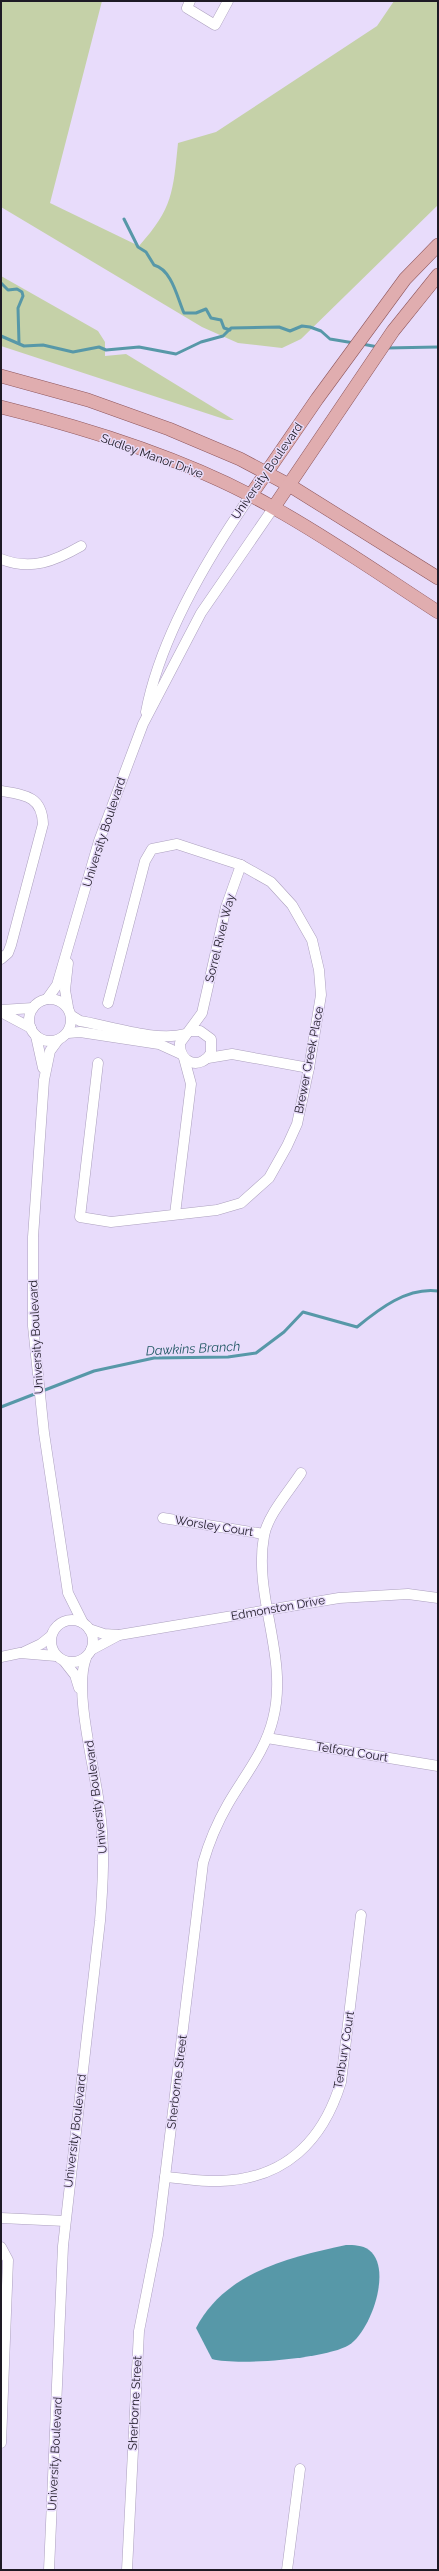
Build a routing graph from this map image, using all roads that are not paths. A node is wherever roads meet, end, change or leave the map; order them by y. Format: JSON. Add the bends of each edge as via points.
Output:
{"nodes":[{"id":1,"x":190,"y":1,"type":"edge"},
{"id":2,"x":228,"y":1,"type":"edge"},
{"id":3,"x":438,"y":245,"type":"edge"},
{"id":4,"x":438,"y":275,"type":"edge"},
{"id":5,"x":1,"y":376,"type":"edge"},
{"id":6,"x":1,"y":407,"type":"edge"},
{"id":7,"x":267,"y":472,"type":"junction"},
{"id":8,"x":289,"y":486,"type":"junction"},
{"id":9,"x":251,"y":495,"type":"junction"},
{"id":10,"x":274,"y":507,"type":"junction"},
{"id":11,"x":81,"y":546,"type":"dead end"},
{"id":12,"x":1,"y":559,"type":"edge"},
{"id":13,"x":438,"y":578,"type":"edge"},
{"id":14,"x":438,"y":612,"type":"edge"},
{"id":15,"x":143,"y":724,"type":"junction"},
{"id":16,"x":1,"y":791,"type":"edge"},
{"id":17,"x":241,"y":865,"type":"junction"},
{"id":18,"x":71,"y":943,"type":"junction"},
{"id":19,"x":1,"y":959,"type":"edge"},
{"id":20,"x":47,"y":999,"type":"junction"},
{"id":21,"x":108,"y":1003,"type":"dead end"},
{"id":22,"x":33,"y":1008,"type":"junction"},
{"id":23,"x":1,"y":1011,"type":"edge"},
{"id":24,"x":70,"y":1012,"type":"junction"},
{"id":25,"x":202,"y":1013,"type":"junction"},
{"id":26,"x":33,"y":1032,"type":"junction"},
{"id":27,"x":68,"y":1032,"type":"junction"},
{"id":28,"x":187,"y":1033,"type":"junction"},
{"id":29,"x":209,"y":1037,"type":"junction"},
{"id":30,"x":58,"y":1040,"type":"junction"},
{"id":31,"x":232,"y":1054,"type":"junction"},
{"id":32,"x":182,"y":1056,"type":"junction"},
{"id":33,"x":207,"y":1059,"type":"junction"},
{"id":34,"x":98,"y":1063,"type":"dead end"},
{"id":35,"x":309,"y":1068,"type":"junction"},
{"id":36,"x":44,"y":1080,"type":"junction"},
{"id":37,"x":191,"y":1084,"type":"junction"},
{"id":38,"x":175,"y":1214,"type":"junction"},
{"id":39,"x":301,"y":1473,"type":"dead end"},
{"id":40,"x":163,"y":1518,"type":"dead end"},
{"id":41,"x":264,"y":1534,"type":"junction"},
{"id":42,"x":68,"y":1593,"type":"junction"},
{"id":43,"x":438,"y":1598,"type":"edge"},
{"id":44,"x":267,"y":1611,"type":"junction"},
{"id":45,"x":61,"y":1623,"type":"junction"},
{"id":46,"x":86,"y":1626,"type":"junction"},
{"id":47,"x":119,"y":1635,"type":"junction"},
{"id":48,"x":51,"y":1636,"type":"junction"},
{"id":49,"x":20,"y":1653,"type":"junction"},
{"id":50,"x":89,"y":1654,"type":"junction"},
{"id":51,"x":1,"y":1657,"type":"edge"},
{"id":52,"x":60,"y":1658,"type":"junction"},
{"id":53,"x":82,"y":1694,"type":"junction"},
{"id":54,"x":267,"y":1738,"type":"junction"},
{"id":55,"x":438,"y":1766,"type":"edge"},
{"id":56,"x":361,"y":1915,"type":"dead end"},
{"id":57,"x":165,"y":2177,"type":"junction"},
{"id":58,"x":1,"y":2218,"type":"edge"},
{"id":59,"x":65,"y":2221,"type":"junction"},
{"id":60,"x":1,"y":2247,"type":"edge"},
{"id":61,"x":1,"y":2443,"type":"edge"},
{"id":62,"x":300,"y":2469,"type":"dead end"},
{"id":63,"x":50,"y":2570,"type":"edge"},
{"id":64,"x":127,"y":2570,"type":"edge"},
{"id":65,"x":287,"y":2570,"type":"edge"}],
"edges":[{"from":1,"to":2,"type":"street","via":[[186,8],[216,25]]},
{"from":3,"to":7,"type":"main road","name":"University Boulevard","via":[[405,279],[317,398]]},
{"from":4,"to":8,"type":"main road","name":"University Boulevard","via":[[393,331]]},
{"from":5,"to":7,"type":"main road","via":[[88,400],[169,429]]},
{"from":6,"to":9,"type":"main road","name":"Sudley Manor Drive","via":[[85,431],[176,462]]},
{"from":7,"to":8,"type":"main road"},
{"from":7,"to":9,"type":"main road","name":"University Boulevard"},
{"from":8,"to":10,"type":"main road","name":"University Boulevard"},
{"from":8,"to":13,"type":"main road"},
{"from":9,"to":10,"type":"main road","name":"Sudley Manor Drive"},
{"from":9,"to":15,"type":"street","name":"University Boulevard","via":[[223,535],[189,598],[151,688]]},
{"from":10,"to":14,"type":"main road","name":"Sudley Manor Drive"},
{"from":10,"to":15,"type":"street","name":"University Boulevard","via":[[204,608]]},
{"from":11,"to":12,"type":"street","via":[[45,563],[20,564]]},
{"from":15,"to":18,"type":"street","name":"University Boulevard","via":[[99,841]]},
{"from":16,"to":19,"type":"street","via":[[23,795],[36,802],[41,808],[43,824],[11,945],[8,953]]},
{"from":17,"to":21,"type":"street","name":"Brewer Creek Place","via":[[178,844],[152,849],[145,861]]},
{"from":17,"to":25,"type":"street","name":"Sorrel River Way","via":[[226,907]]},
{"from":17,"to":35,"type":"street","name":"Brewer Creek Place","via":[[271,882],[292,905],[312,940],[319,970],[321,995]]},
{"from":18,"to":20,"type":"street","name":"University Boulevard","via":[[56,988]]},
{"from":18,"to":24,"type":"street","name":"University Boulevard","via":[[65,990]]},
{"from":20,"to":22,"type":"street"},
{"from":20,"to":24,"type":"street","via":[[60,1001]]},
{"from":22,"to":23,"type":"street"},
{"from":22,"to":26,"type":"street","via":[[29,1018]]},
{"from":23,"to":26,"type":"street"},
{"from":24,"to":27,"type":"street"},
{"from":24,"to":28,"type":"street","via":[[80,1021],[160,1036],[175,1037]]},
{"from":25,"to":28,"type":"street","name":"Sorrel River Way"},
{"from":25,"to":29,"type":"street","name":"Sorrel River Way"},
{"from":26,"to":30,"type":"street","via":[[45,1041]]},
{"from":26,"to":36,"type":"street","name":"University Boulevard","via":[[41,1053]]},
{"from":27,"to":30,"type":"street"},
{"from":27,"to":32,"type":"street","via":[[159,1044]]},
{"from":28,"to":29,"type":"street","via":[[200,1031]]},
{"from":28,"to":32,"type":"street","via":[[180,1043]]},
{"from":29,"to":31,"type":"street"},
{"from":29,"to":33,"type":"street","via":[[213,1047]]},
{"from":30,"to":36,"type":"street","name":"University Boulevard","via":[[50,1051]]},
{"from":31,"to":33,"type":"street"},
{"from":31,"to":35,"type":"street"},
{"from":32,"to":33,"type":"street","via":[[193,1063]]},
{"from":32,"to":37,"type":"street"},
{"from":33,"to":37,"type":"street"},
{"from":34,"to":38,"type":"street","name":"Brewer Creek Place","via":[[80,1217],[111,1222]]},
{"from":35,"to":38,"type":"street","name":"Brewer Creek Place","via":[[297,1124],[269,1178],[241,1203],[217,1210]]},
{"from":36,"to":42,"type":"street","name":"University Boulevard","via":[[33,1237],[35,1350],[44,1433]]},
{"from":37,"to":38,"type":"street"},
{"from":39,"to":41,"type":"street","via":[[275,1511]]},
{"from":40,"to":41,"type":"street","name":"Worsley Court"},
{"from":41,"to":44,"type":"street","name":"Sherborne Street","via":[[262,1561]]},
{"from":42,"to":45,"type":"street","name":"University Boulevard"},
{"from":42,"to":46,"type":"street","name":"University Boulevard"},
{"from":43,"to":44,"type":"street","name":"Edmonston Drive","via":[[408,1594],[339,1598]]},
{"from":44,"to":47,"type":"street","name":"Edmonston Drive"},
{"from":44,"to":54,"type":"street","name":"Sherborne Street","via":[[276,1651],[278,1685]]},
{"from":45,"to":46,"type":"street","via":[[74,1620]]},
{"from":45,"to":48,"type":"street"},
{"from":46,"to":47,"type":"street","name":"Edmonston Drive","via":[[104,1634]]},
{"from":46,"to":50,"type":"street","via":[[93,1640]]},
{"from":47,"to":50,"type":"street","name":"Edmonston Drive"},
{"from":48,"to":49,"type":"street","via":[[41,1644]]},
{"from":48,"to":52,"type":"street","via":[[51,1646]]},
{"from":49,"to":51,"type":"street"},
{"from":49,"to":52,"type":"street"},
{"from":50,"to":52,"type":"street","via":[[77,1662]]},
{"from":50,"to":53,"type":"street","name":"University Boulevard"},
{"from":52,"to":53,"type":"street","name":"University Boulevard","via":[[74,1675]]},
{"from":53,"to":59,"type":"street","name":"University Boulevard","via":[[100,1804],[104,1867]]},
{"from":54,"to":55,"type":"street","name":"Telford Court"},
{"from":54,"to":57,"type":"street","name":"Sherborne Street","via":[[250,1773],[218,1822],[203,1863]]},
{"from":56,"to":57,"type":"street","name":"Tenbury Court","via":[[341,2082],[334,2103],[318,2133],[293,2157],[279,2166],[250,2177],[219,2181]]},
{"from":57,"to":64,"type":"street","name":"Sherborne Street","via":[[158,2235],[139,2331]]},
{"from":58,"to":59,"type":"street"},
{"from":59,"to":63,"type":"street","name":"University Boulevard"},
{"from":60,"to":61,"type":"street","via":[[8,2260]]},
{"from":62,"to":65,"type":"street"}]}
